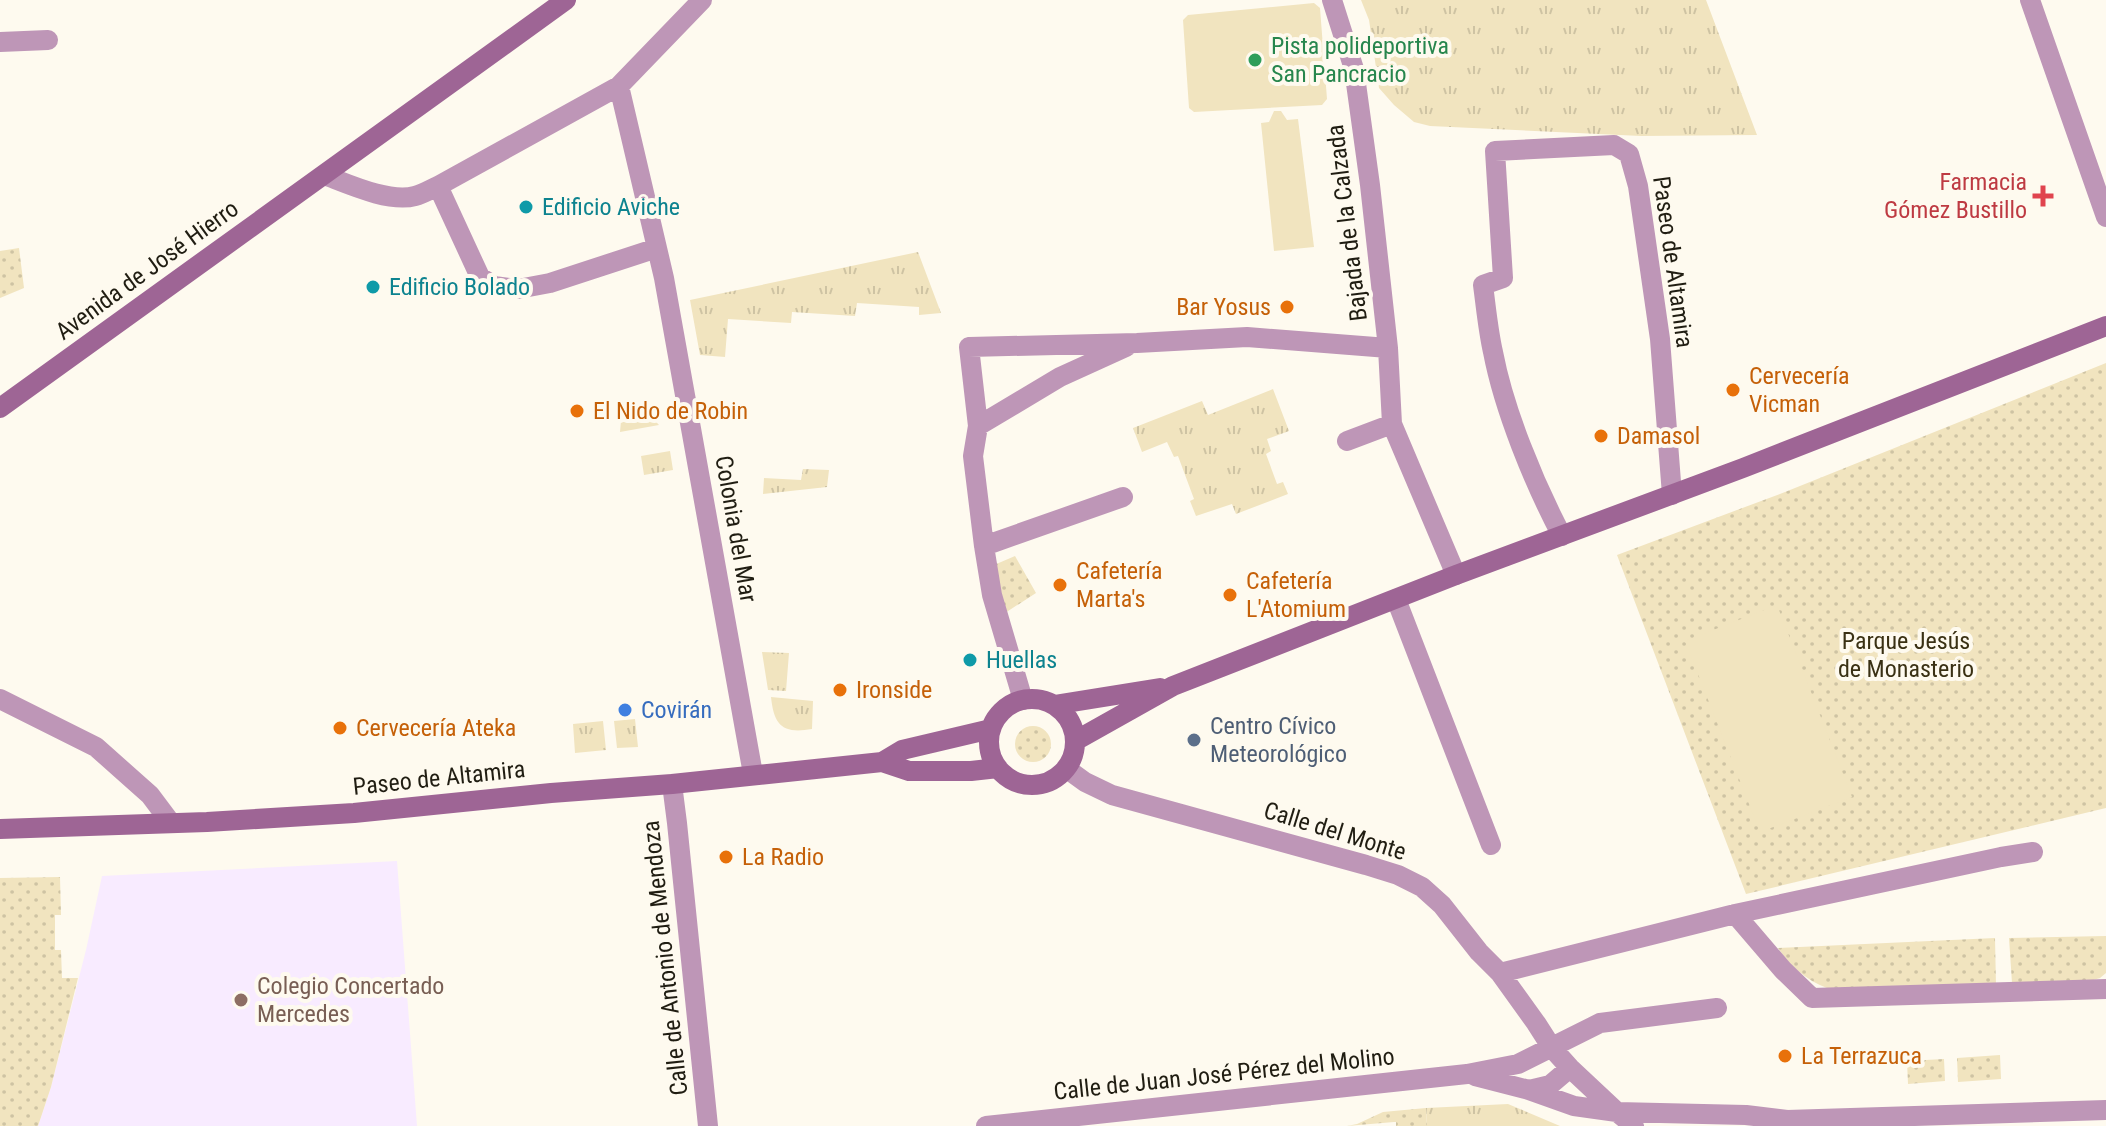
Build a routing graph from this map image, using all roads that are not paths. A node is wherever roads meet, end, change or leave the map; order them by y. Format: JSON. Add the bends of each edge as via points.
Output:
{"nodes":[{"id":1,"x":566,"y":0,"type":"edge"},
{"id":2,"x":702,"y":0,"type":"edge"},
{"id":3,"x":1332,"y":0,"type":"edge"},
{"id":4,"x":2030,"y":0,"type":"edge"},
{"id":5,"x":48,"y":40,"type":"dead end"},
{"id":6,"x":0,"y":42,"type":"edge"},
{"id":7,"x":619,"y":86,"type":"junction"},
{"id":8,"x":324,"y":175,"type":"junction"},
{"id":9,"x":438,"y":186,"type":"junction"},
{"id":10,"x":2106,"y":217,"type":"edge"},
{"id":11,"x":657,"y":248,"type":"junction"},
{"id":12,"x":2106,"y":326,"type":"edge"},
{"id":13,"x":1137,"y":343,"type":"junction"},
{"id":14,"x":1058,"y":345,"type":"junction"},
{"id":15,"x":1388,"y":348,"type":"junction"},
{"id":16,"x":1060,"y":377,"type":"junction"},
{"id":17,"x":0,"y":408,"type":"edge"},
{"id":18,"x":1392,"y":424,"type":"junction"},
{"id":19,"x":978,"y":426,"type":"junction"},
{"id":20,"x":1347,"y":441,"type":"dead end"},
{"id":21,"x":1672,"y":495,"type":"junction"},
{"id":22,"x":1123,"y":497,"type":"dead end"},
{"id":23,"x":1562,"y":536,"type":"junction"},
{"id":24,"x":984,"y":546,"type":"junction"},
{"id":25,"x":1456,"y":575,"type":"junction"},
{"id":26,"x":1396,"y":599,"type":"junction"},
{"id":27,"x":1173,"y":686,"type":"junction"},
{"id":28,"x":0,"y":699,"type":"edge"},
{"id":29,"x":1023,"y":700,"type":"junction"},
{"id":30,"x":1054,"y":705,"type":"junction"},
{"id":31,"x":991,"y":729,"type":"junction"},
{"id":32,"x":1075,"y":741,"type":"junction"},
{"id":33,"x":882,"y":762,"type":"junction"},
{"id":34,"x":998,"y":768,"type":"junction"},
{"id":35,"x":1067,"y":769,"type":"junction"},
{"id":36,"x":753,"y":774,"type":"junction"},
{"id":37,"x":672,"y":784,"type":"junction"},
{"id":38,"x":171,"y":823,"type":"junction"},
{"id":39,"x":0,"y":829,"type":"edge"},
{"id":40,"x":1491,"y":845,"type":"dead end"},
{"id":41,"x":2033,"y":852,"type":"dead end"},
{"id":42,"x":1735,"y":914,"type":"junction"},
{"id":43,"x":1500,"y":973,"type":"junction"},
{"id":44,"x":2106,"y":989,"type":"edge"},
{"id":45,"x":1717,"y":1008,"type":"dead end"},
{"id":46,"x":1552,"y":1048,"type":"junction"},
{"id":47,"x":1570,"y":1068,"type":"junction"},
{"id":48,"x":1467,"y":1074,"type":"junction"},
{"id":49,"x":1529,"y":1090,"type":"junction"},
{"id":50,"x":2106,"y":1110,"type":"edge"},
{"id":51,"x":1617,"y":1112,"type":"junction"},
{"id":52,"x":1766,"y":1122,"type":"edge"},
{"id":53,"x":708,"y":1126,"type":"edge"},
{"id":54,"x":986,"y":1126,"type":"edge"},
{"id":55,"x":1634,"y":1126,"type":"edge"}],
"edges":[{"from":1,"to":8,"type":"main road","name":"Avenida de José Hierro"},
{"from":2,"to":7,"type":"street"},
{"from":3,"to":15,"type":"street","name":"Bajada de la Calzada","via":[[1354,69]]},
{"from":4,"to":10,"type":"street"},
{"from":5,"to":6,"type":"street"},
{"from":7,"to":9,"type":"street"},
{"from":7,"to":11,"type":"street"},
{"from":8,"to":9,"type":"street","via":[[393,197],[414,197]]},
{"from":8,"to":17,"type":"main road","name":"Avenida de José Hierro"},
{"from":9,"to":11,"type":"street","via":[[480,277],[494,286],[518,289],[550,283]]},
{"from":11,"to":36,"type":"street","name":"Colonia del Mar"},
{"from":12,"to":21,"type":"main road"},
{"from":13,"to":14,"type":"street","name":"Bajada de la Calzada"},
{"from":13,"to":15,"type":"street","name":"Bajada de la Calzada","via":[[1247,337]]},
{"from":13,"to":16,"type":"street","name":"Bajada de la Calzada"},
{"from":14,"to":16,"type":"street"},
{"from":14,"to":19,"type":"street","name":"Bajada de la Calzada","via":[[969,347]]},
{"from":15,"to":18,"type":"street","name":"Bajada de la Calzada"},
{"from":16,"to":19,"type":"street","name":"Bajada de la Calzada"},
{"from":18,"to":20,"type":"street"},
{"from":18,"to":25,"type":"street","name":"Bajada de la Calzada"},
{"from":19,"to":24,"type":"street","name":"Bajada de la Calzada","via":[[973,456]]},
{"from":21,"to":23,"type":"main road"},
{"from":21,"to":23,"type":"street","name":"Paseo de Altamira","via":[[1660,339],[1629,154],[1614,145],[1495,151],[1503,278],[1483,285],[1493,353],[1513,421]]},
{"from":22,"to":24,"type":"street"},
{"from":23,"to":25,"type":"main road"},
{"from":24,"to":29,"type":"street","name":"Bajada de la Calzada","via":[[992,595]]},
{"from":25,"to":26,"type":"main road"},
{"from":26,"to":27,"type":"main road"},
{"from":26,"to":40,"type":"street"},
{"from":27,"to":30,"type":"main road"},
{"from":27,"to":32,"type":"main road"},
{"from":28,"to":38,"type":"street","via":[[96,747],[150,795]]},
{"from":29,"to":30,"type":"main road"},
{"from":29,"to":31,"type":"main road","via":[[1003,711]]},
{"from":30,"to":32,"type":"main road","via":[[1072,726]]},
{"from":31,"to":33,"type":"main road","name":"Paseo de Altamira","via":[[902,750]]},
{"from":31,"to":34,"type":"main road","via":[[991,756]]},
{"from":32,"to":35,"type":"main road"},
{"from":33,"to":34,"type":"main road","name":"Paseo de Altamira","via":[[909,771]]},
{"from":33,"to":36,"type":"main road","name":"Paseo de Altamira"},
{"from":34,"to":35,"type":"main road","via":[[1013,781],[1032,785],[1051,781]]},
{"from":35,"to":43,"type":"street","name":"Calle del Monte","via":[[1112,795],[1398,875],[1442,905]]},
{"from":36,"to":37,"type":"main road","name":"Paseo de Altamira"},
{"from":37,"to":38,"type":"main road","name":"Paseo de Altamira","via":[[354,813]]},
{"from":37,"to":53,"type":"street","name":"Calle de Antonio de Mendoza"},
{"from":38,"to":39,"type":"main road","name":"Paseo de Altamira"},
{"from":41,"to":42,"type":"street"},
{"from":42,"to":43,"type":"street"},
{"from":42,"to":44,"type":"street","via":[[1812,998]]},
{"from":43,"to":46,"type":"street","name":"Calle del Monte"},
{"from":45,"to":46,"type":"street","name":"Calle de Juan José Pérez del Molino","via":[[1600,1023]]},
{"from":46,"to":47,"type":"street","name":"Calle del Monte"},
{"from":46,"to":48,"type":"street","name":"Calle de Juan José Pérez del Molino","via":[[1518,1064]]},
{"from":47,"to":49,"type":"street","via":[[1550,1085]]},
{"from":47,"to":51,"type":"street","name":"Calle del Monte"},
{"from":48,"to":49,"type":"street","name":"Calle de Juan José Pérez del Molino"},
{"from":48,"to":54,"type":"street","name":"Calle de Juan José Pérez del Molino"},
{"from":49,"to":51,"type":"street","name":"Calle de Juan José Pérez del Molino","via":[[1574,1106]]},
{"from":50,"to":52,"type":"street","name":"Calle de Juan José Pérez del Molino"},
{"from":51,"to":52,"type":"street","name":"Calle de Juan José Pérez del Molino","via":[[1746,1115]]},
{"from":51,"to":55,"type":"street","name":"Calle del Monte"}]}
